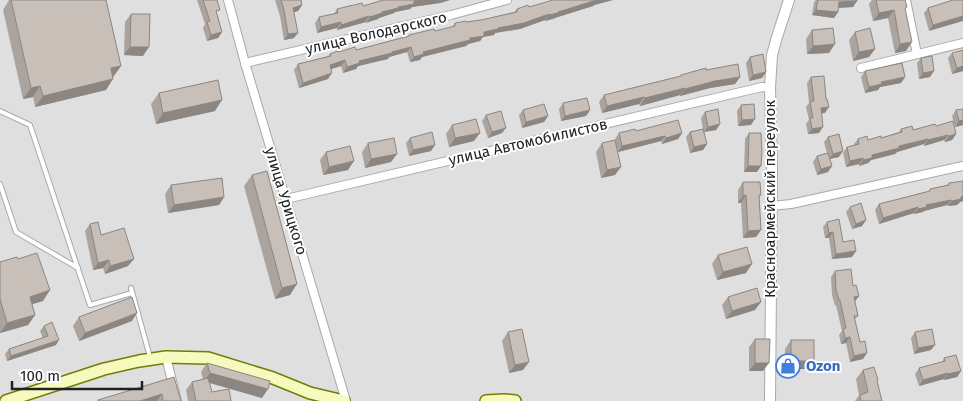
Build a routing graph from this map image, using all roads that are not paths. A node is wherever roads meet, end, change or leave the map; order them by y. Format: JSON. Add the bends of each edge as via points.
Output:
{"nodes":[{"id":1,"x":228,"y":0,"type":"edge"},
{"id":2,"x":507,"y":0,"type":"edge"},
{"id":3,"x":789,"y":0,"type":"edge"},
{"id":4,"x":906,"y":0,"type":"edge"},
{"id":5,"x":963,"y":43,"type":"edge"},
{"id":6,"x":917,"y":54,"type":"junction"},
{"id":7,"x":245,"y":63,"type":"junction"},
{"id":8,"x":861,"y":68,"type":"dead end"},
{"id":9,"x":770,"y":88,"type":"junction"},
{"id":10,"x":0,"y":111,"type":"edge"},
{"id":11,"x":963,"y":166,"type":"edge"},
{"id":12,"x":0,"y":184,"type":"edge"},
{"id":13,"x":286,"y":199,"type":"junction"},
{"id":14,"x":771,"y":206,"type":"junction"},
{"id":15,"x":78,"y":268,"type":"junction"},
{"id":16,"x":131,"y":288,"type":"dead end"},
{"id":17,"x":132,"y":294,"type":"junction"},
{"id":18,"x":166,"y":357,"type":"junction"},
{"id":19,"x":151,"y":360,"type":"junction"},
{"id":20,"x":6,"y":401,"type":"edge"},
{"id":21,"x":177,"y":401,"type":"edge"},
{"id":22,"x":345,"y":401,"type":"edge"},
{"id":23,"x":486,"y":401,"type":"edge"},
{"id":24,"x":515,"y":401,"type":"edge"},
{"id":25,"x":770,"y":401,"type":"edge"}],
"edges":[{"from":1,"to":7,"type":"street","name":"улица Урицкого"},
{"from":2,"to":7,"type":"street","name":"улица Володарского"},
{"from":3,"to":9,"type":"street","name":"Красноармейский переулок","via":[[772,55]]},
{"from":4,"to":6,"type":"street"},
{"from":5,"to":6,"type":"street"},
{"from":6,"to":8,"type":"street"},
{"from":7,"to":13,"type":"street","name":"улица Урицкого"},
{"from":9,"to":13,"type":"street","name":"улица Автомобилистов","via":[[762,87]]},
{"from":9,"to":14,"type":"street","name":"Красноармейский переулок"},
{"from":10,"to":15,"type":"lane","via":[[30,125]]},
{"from":11,"to":14,"type":"street"},
{"from":12,"to":15,"type":"lane","via":[[16,232]]},
{"from":13,"to":22,"type":"street","name":"улица Урицкого"},
{"from":14,"to":25,"type":"street","name":"Красноармейский переулок"},
{"from":15,"to":17,"type":"lane","via":[[90,305]]},
{"from":16,"to":17,"type":"lane"},
{"from":17,"to":19,"type":"lane"},
{"from":18,"to":19,"type":"main road"},
{"from":18,"to":21,"type":"street"},
{"from":18,"to":22,"type":"main road","via":[[208,358],[310,393]]},
{"from":19,"to":20,"type":"main road","via":[[104,369]]},
{"from":23,"to":24,"type":"main road"}]}
